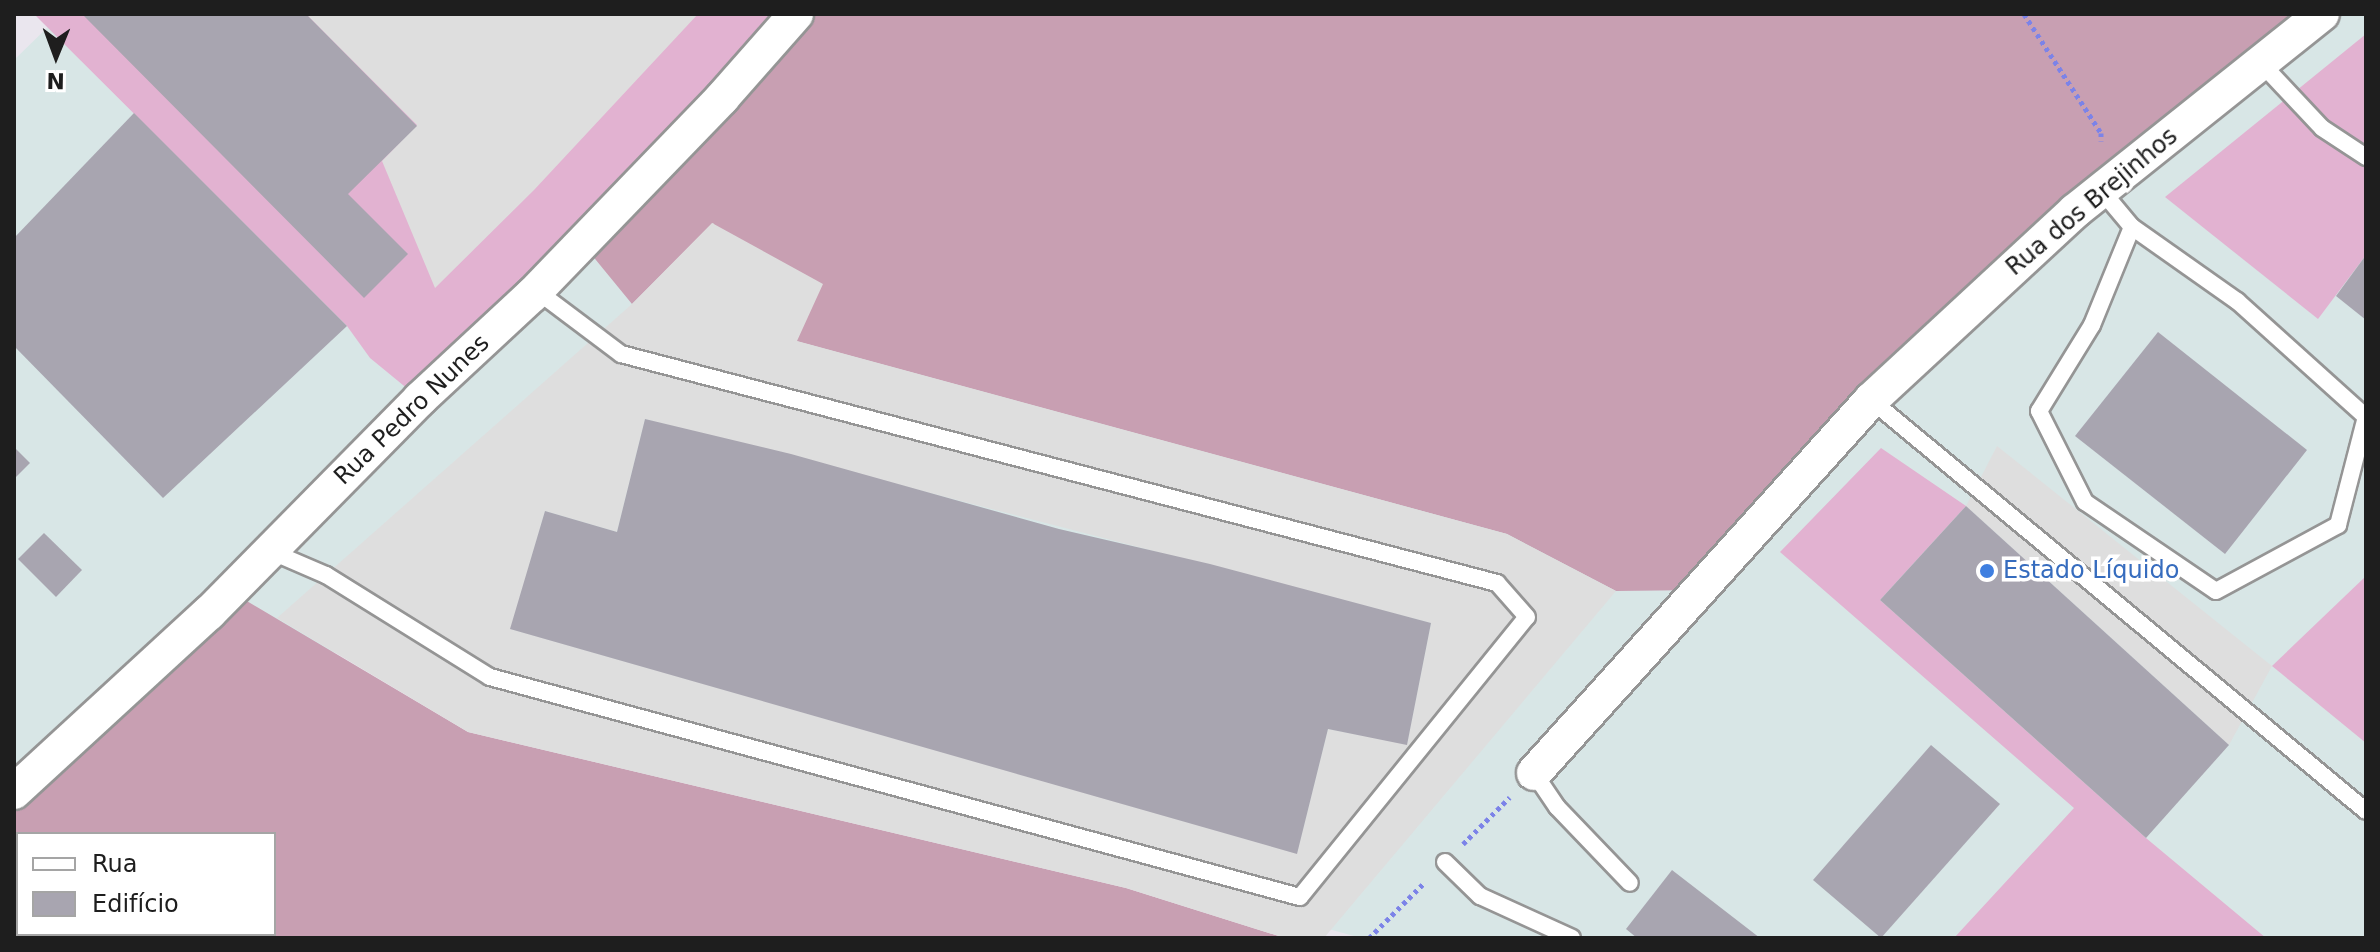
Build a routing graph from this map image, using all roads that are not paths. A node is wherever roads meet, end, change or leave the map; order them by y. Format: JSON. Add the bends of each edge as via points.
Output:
{"nodes":[{"id":1,"x":796,"y":14,"type":"edge"},
{"id":2,"x":2322,"y":14,"type":"edge"},
{"id":3,"x":2261,"y":63,"type":"junction"},
{"id":4,"x":2366,"y":157,"type":"edge"},
{"id":5,"x":2101,"y":190,"type":"junction"},
{"id":6,"x":2132,"y":227,"type":"junction"},
{"id":7,"x":537,"y":291,"type":"junction"},
{"id":8,"x":1871,"y":400,"type":"junction"},
{"id":9,"x":270,"y":551,"type":"junction"},
{"id":10,"x":1534,"y":773,"type":"joint"},
{"id":11,"x":14,"y":792,"type":"edge"},
{"id":12,"x":2366,"y":811,"type":"edge"},
{"id":13,"x":1445,"y":862,"type":"dead end"},
{"id":14,"x":1630,"y":883,"type":"dead end"},
{"id":15,"x":1572,"y":938,"type":"edge"}],
"edges":[{"from":1,"to":7,"type":"street","name":"Rua Pedro Nunes"},
{"from":2,"to":3,"type":"street","name":"Rua dos Brejinhos"},
{"from":3,"to":4,"type":"lane","via":[[2322,128]]},
{"from":3,"to":5,"type":"street","name":"Rua dos Brejinhos"},
{"from":5,"to":6,"type":"lane"},
{"from":5,"to":8,"type":"street","name":"Rua dos Brejinhos"},
{"from":6,"to":6,"type":"lane","via":[[2092,325],[2039,411],[2085,502],[2216,591],[2338,525],[2366,417],[2237,301]]},
{"from":7,"to":9,"type":"street","name":"Rua Pedro Nunes","via":[[420,399]]},
{"from":7,"to":9,"type":"lane","via":[[621,354],[1497,583],[1527,617],[1300,897],[490,677],[326,575]]},
{"from":8,"to":10,"type":"street","name":"Rua dos Brejinhos"},
{"from":8,"to":12,"type":"lane"},
{"from":9,"to":11,"type":"street","name":"Rua Pedro Nunes"},
{"from":10,"to":14,"type":"lane","via":[[1557,807]]},
{"from":13,"to":15,"type":"lane","via":[[1480,896]]}]}
